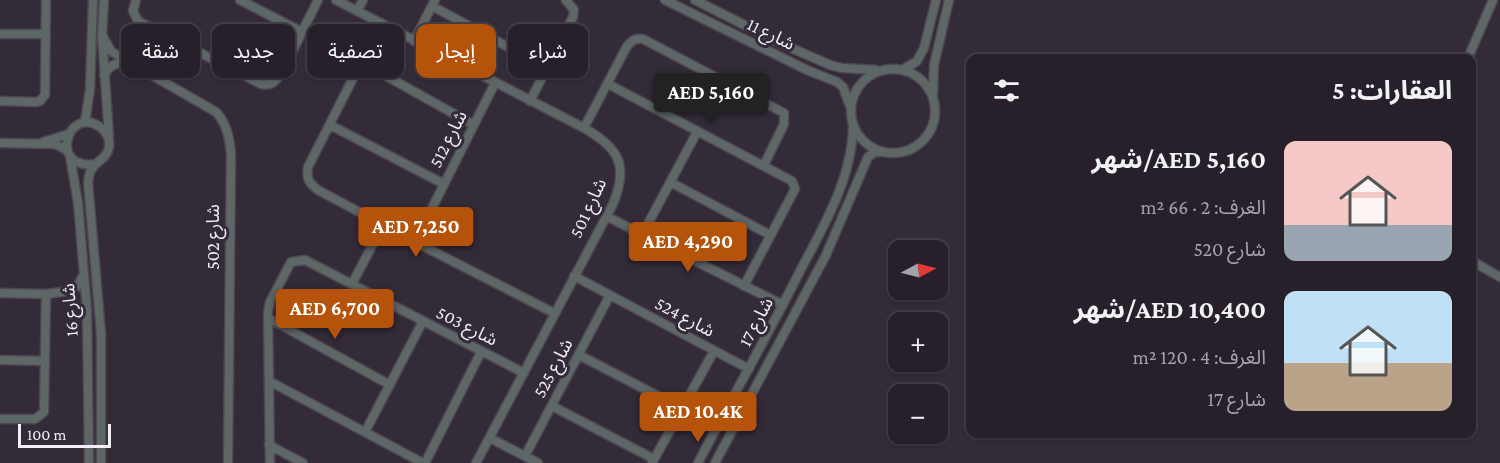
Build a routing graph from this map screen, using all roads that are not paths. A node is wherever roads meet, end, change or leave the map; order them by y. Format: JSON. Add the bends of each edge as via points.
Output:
{"nodes":[{"id":1,"x":46,"y":0,"type":"edge"},
{"id":2,"x":93,"y":0,"type":"edge"},
{"id":3,"x":104,"y":0,"type":"edge"},
{"id":4,"x":136,"y":0,"type":"edge"},
{"id":5,"x":240,"y":0,"type":"edge"},
{"id":6,"x":318,"y":0,"type":"edge"},
{"id":7,"x":336,"y":0,"type":"edge"},
{"id":8,"x":363,"y":0,"type":"edge"},
{"id":9,"x":566,"y":0,"type":"edge"},
{"id":10,"x":665,"y":0,"type":"edge"},
{"id":11,"x":695,"y":0,"type":"edge"},
{"id":12,"x":936,"y":0,"type":"edge"},
{"id":13,"x":949,"y":0,"type":"edge"},
{"id":14,"x":1493,"y":0,"type":"edge"},
{"id":15,"x":434,"y":3,"type":"edge"},
{"id":16,"x":357,"y":11,"type":"junction"},
{"id":17,"x":381,"y":23,"type":"joint"},
{"id":18,"x":569,"y":24,"type":"edge"},
{"id":19,"x":302,"y":32,"type":"junction"},
{"id":20,"x":0,"y":34,"type":"edge"},
{"id":21,"x":46,"y":34,"type":"junction"},
{"id":22,"x":102,"y":36,"type":"junction"},
{"id":23,"x":414,"y":41,"type":"junction"},
{"id":24,"x":508,"y":46,"type":"edge"},
{"id":25,"x":1470,"y":54,"type":"edge"},
{"id":26,"x":121,"y":58,"type":"edge"},
{"id":27,"x":121,"y":63,"type":"edge"},
{"id":28,"x":904,"y":69,"type":"junction"},
{"id":29,"x":879,"y":70,"type":"junction"},
{"id":30,"x":104,"y":76,"type":"junction"},
{"id":31,"x":156,"y":78,"type":"edge"},
{"id":32,"x":353,"y":78,"type":"edge"},
{"id":33,"x":390,"y":78,"type":"edge"},
{"id":34,"x":542,"y":78,"type":"edge"},
{"id":35,"x":495,"y":83,"type":"junction"},
{"id":36,"x":608,"y":84,"type":"junction"},
{"id":37,"x":933,"y":97,"type":"junction"},
{"id":38,"x":0,"y":101,"type":"edge"},
{"id":39,"x":530,"y":101,"type":"junction"},
{"id":40,"x":851,"y":107,"type":"junction"},
{"id":41,"x":85,"y":122,"type":"junction"},
{"id":42,"x":474,"y":124,"type":"junction"},
{"id":43,"x":853,"y":124,"type":"junction"},
{"id":44,"x":330,"y":125,"type":"junction"},
{"id":45,"x":584,"y":128,"type":"junction"},
{"id":46,"x":697,"y":132,"type":"junction"},
{"id":47,"x":69,"y":134,"type":"junction"},
{"id":48,"x":109,"y":139,"type":"junction"},
{"id":49,"x":0,"y":143,"type":"edge"},
{"id":50,"x":39,"y":143,"type":"junction"},
{"id":51,"x":882,"y":152,"type":"junction"},
{"id":52,"x":68,"y":153,"type":"junction"},
{"id":53,"x":96,"y":164,"type":"junction"},
{"id":54,"x":764,"y":165,"type":"junction"},
{"id":55,"x":670,"y":182,"type":"junction"},
{"id":56,"x":444,"y":184,"type":"junction"},
{"id":57,"x":606,"y":216,"type":"junction"},
{"id":58,"x":383,"y":225,"type":"junction"},
{"id":59,"x":642,"y":235,"type":"junction"},
{"id":60,"x":770,"y":235,"type":"junction"},
{"id":61,"x":414,"y":242,"type":"junction"},
{"id":62,"x":1476,"y":263,"type":"edge"},
{"id":63,"x":84,"y":272,"type":"junction"},
{"id":64,"x":574,"y":276,"type":"junction"},
{"id":65,"x":1500,"y":277,"type":"edge"},
{"id":66,"x":352,"y":284,"type":"junction"},
{"id":67,"x":744,"y":286,"type":"junction"},
{"id":68,"x":62,"y":292,"type":"junction"},
{"id":69,"x":0,"y":293,"type":"edge"},
{"id":70,"x":46,"y":294,"type":"junction"},
{"id":71,"x":610,"y":295,"type":"junction"},
{"id":72,"x":783,"y":305,"type":"junction"},
{"id":73,"x":87,"y":310,"type":"junction"},
{"id":74,"x":554,"y":313,"type":"junction"},
{"id":75,"x":268,"y":318,"type":"junction"},
{"id":76,"x":423,"y":321,"type":"junction"},
{"id":77,"x":88,"y":335,"type":"junction"},
{"id":78,"x":714,"y":351,"type":"junction"},
{"id":79,"x":482,"y":352,"type":"junction"},
{"id":80,"x":579,"y":355,"type":"junction"},
{"id":81,"x":0,"y":360,"type":"edge"},
{"id":82,"x":45,"y":361,"type":"junction"},
{"id":83,"x":749,"y":369,"type":"junction"},
{"id":84,"x":524,"y":373,"type":"junction"},
{"id":85,"x":269,"y":381,"type":"junction"},
{"id":86,"x":390,"y":385,"type":"junction"},
{"id":87,"x":102,"y":387,"type":"junction"},
{"id":88,"x":552,"y":406,"type":"junction"},
{"id":89,"x":681,"y":408,"type":"junction"},
{"id":90,"x":0,"y":418,"type":"edge"},
{"id":91,"x":720,"y":420,"type":"junction"},
{"id":92,"x":365,"y":432,"type":"junction"},
{"id":93,"x":88,"y":437,"type":"junction"},
{"id":94,"x":490,"y":438,"type":"junction"},
{"id":95,"x":270,"y":445,"type":"junction"},
{"id":96,"x":525,"y":456,"type":"junction"},
{"id":97,"x":653,"y":461,"type":"edge"},
{"id":98,"x":88,"y":463,"type":"edge"},
{"id":99,"x":96,"y":463,"type":"edge"},
{"id":100,"x":101,"y":463,"type":"edge"},
{"id":101,"x":228,"y":463,"type":"edge"},
{"id":102,"x":270,"y":463,"type":"edge"},
{"id":103,"x":303,"y":463,"type":"edge"},
{"id":104,"x":424,"y":463,"type":"edge"},
{"id":105,"x":476,"y":463,"type":"edge"},
{"id":106,"x":538,"y":463,"type":"edge"},
{"id":107,"x":698,"y":463,"type":"edge"},
{"id":108,"x":705,"y":463,"type":"edge"},
{"id":109,"x":715,"y":463,"type":"edge"}],
"edges":[{"from":1,"to":21,"type":"street"},
{"from":2,"to":41,"type":"street"},
{"from":3,"to":22,"type":"street"},
{"from":4,"to":19,"type":"street","via":[[133,10],[138,21],[268,86],[276,82]]},
{"from":5,"to":19,"type":"street"},
{"from":6,"to":19,"type":"street"},
{"from":7,"to":16,"type":"street","name":"شارع 501"},
{"from":8,"to":16,"type":"street"},
{"from":9,"to":18,"type":"street","via":[[574,10]]},
{"from":10,"to":40,"type":"street","name":"شارع 11","via":[[837,82]]},
{"from":11,"to":29,"type":"street","name":"شارع 11","via":[[830,65]]},
{"from":12,"to":28,"type":"street","via":[[924,48],[917,61]]},
{"from":13,"to":37,"type":"street","via":[[934,65]]},
{"from":14,"to":25,"type":"street"},
{"from":15,"to":23,"type":"street"},
{"from":15,"to":24,"type":"street"},
{"from":16,"to":17,"type":"street","name":"شارع 501"},
{"from":17,"to":23,"type":"street","name":"شارع 501"},
{"from":20,"to":21,"type":"street"},
{"from":21,"to":38,"type":"street","via":[[43,98],[35,102]]},
{"from":22,"to":26,"type":"street","name":"شارع 502","via":[[111,51]]},
{"from":22,"to":30,"type":"street"},
{"from":23,"to":35,"type":"street","name":"شارع 501"},
{"from":27,"to":30,"type":"street","via":[[107,70]]},
{"from":28,"to":29,"type":"street"},
{"from":28,"to":37,"type":"street","via":[[922,80]]},
{"from":29,"to":40,"type":"street","via":[[859,85]]},
{"from":30,"to":48,"type":"street"},
{"from":31,"to":101,"type":"street","name":"شارع 502","via":[[216,112],[229,138]]},
{"from":32,"to":44,"type":"street"},
{"from":33,"to":42,"type":"street"},
{"from":34,"to":39,"type":"street"},
{"from":35,"to":39,"type":"street","name":"شارع 501"},
{"from":35,"to":42,"type":"street","name":"شارع 512"},
{"from":36,"to":45,"type":"street"},
{"from":36,"to":46,"type":"street"},
{"from":36,"to":54,"type":"street","via":[[631,41],[643,39],[784,113],[784,124]]},
{"from":37,"to":51,"type":"street","via":[[936,110],[928,135],[902,152]]},
{"from":39,"to":45,"type":"street","name":"شارع 501"},
{"from":40,"to":43,"type":"street"},
{"from":41,"to":47,"type":"street"},
{"from":41,"to":48,"type":"street","via":[[96,124]]},
{"from":42,"to":56,"type":"street","name":"شارع 512"},
{"from":43,"to":51,"type":"street","via":[[869,146]]},
{"from":43,"to":72,"type":"street","name":"شارع 17","via":[[851,151],[838,192]]},
{"from":44,"to":56,"type":"street"},
{"from":44,"to":58,"type":"street","via":[[308,167],[308,181]]},
{"from":45,"to":57,"type":"street","name":"شارع 501","via":[[612,147],[620,169],[618,191]]},
{"from":46,"to":54,"type":"street"},
{"from":46,"to":55,"type":"street"},
{"from":47,"to":50,"type":"street"},
{"from":47,"to":52,"type":"street"},
{"from":48,"to":53,"type":"street","via":[[109,149]]},
{"from":49,"to":50,"type":"street"},
{"from":50,"to":52,"type":"street","via":[[55,144]]},
{"from":51,"to":109,"type":"street","name":"شارع 17","via":[[868,157],[826,255]]},
{"from":52,"to":53,"type":"street","via":[[77,162]]},
{"from":52,"to":63,"type":"street","name":"شارع 16","via":[[78,203]]},
{"from":53,"to":87,"type":"street","name":"شارع 16","via":[[88,182]]},
{"from":54,"to":60,"type":"street","via":[[795,185]]},
{"from":55,"to":59,"type":"street"},
{"from":55,"to":60,"type":"street"},
{"from":56,"to":61,"type":"street","name":"شارع 512"},
{"from":57,"to":59,"type":"street"},
{"from":57,"to":64,"type":"street","name":"شارع 501"},
{"from":58,"to":61,"type":"street"},
{"from":58,"to":66,"type":"street"},
{"from":59,"to":67,"type":"street"},
{"from":60,"to":67,"type":"street"},
{"from":61,"to":74,"type":"street"},
{"from":62,"to":65,"type":"street"},
{"from":63,"to":68,"type":"street","via":[[76,287]]},
{"from":63,"to":73,"type":"street","name":"شارع 16"},
{"from":64,"to":71,"type":"street","name":"شارع 524"},
{"from":64,"to":74,"type":"street","name":"شارع 501"},
{"from":66,"to":75,"type":"street","name":"شارع 503","via":[[305,260],[291,262],[270,302]]},
{"from":66,"to":76,"type":"street","name":"شارع 503"},
{"from":67,"to":72,"type":"street"},
{"from":68,"to":70,"type":"street"},
{"from":68,"to":73,"type":"street","via":[[78,297]]},
{"from":69,"to":70,"type":"street"},
{"from":70,"to":82,"type":"street"},
{"from":71,"to":78,"type":"street","name":"شارع 524"},
{"from":71,"to":80,"type":"street","name":"شارع 525"},
{"from":72,"to":83,"type":"street","name":"شارع 17"},
{"from":73,"to":77,"type":"street","name":"شارع 16"},
{"from":74,"to":84,"type":"street","name":"شارع 501"},
{"from":75,"to":85,"type":"street","name":"شارع 503"},
{"from":75,"to":86,"type":"street"},
{"from":76,"to":79,"type":"street","name":"شارع 503"},
{"from":76,"to":86,"type":"street"},
{"from":77,"to":87,"type":"street","via":[[94,349],[93,381]]},
{"from":77,"to":93,"type":"street","name":"شارع 16"},
{"from":78,"to":83,"type":"street","name":"شارع 524"},
{"from":78,"to":89,"type":"street"},
{"from":79,"to":84,"type":"street","name":"شارع 503"},
{"from":79,"to":104,"type":"street"},
{"from":80,"to":88,"type":"street","name":"شارع 525"},
{"from":80,"to":89,"type":"street"},
{"from":81,"to":82,"type":"street"},
{"from":82,"to":90,"type":"street","via":[[44,412],[35,419]]},
{"from":83,"to":91,"type":"street","name":"شارع 17"},
{"from":84,"to":94,"type":"street","name":"شارع 501"},
{"from":85,"to":92,"type":"street"},
{"from":85,"to":95,"type":"street","name":"شارع 503"},
{"from":86,"to":92,"type":"street"},
{"from":87,"to":100,"type":"street","name":"شارع 16"},
{"from":88,"to":96,"type":"street","name":"شارع 525"},
{"from":88,"to":97,"type":"street"},
{"from":89,"to":97,"type":"street"},
{"from":91,"to":107,"type":"street","name":"شارع 17"},
{"from":91,"to":108,"type":"street"},
{"from":92,"to":104,"type":"street"},
{"from":93,"to":98,"type":"street","name":"شارع 16"},
{"from":93,"to":99,"type":"street","via":[[96,441]]},
{"from":94,"to":96,"type":"street"},
{"from":94,"to":105,"type":"street","name":"شارع 501"},
{"from":95,"to":102,"type":"street","name":"شارع 503"},
{"from":95,"to":103,"type":"street"},
{"from":96,"to":106,"type":"street"}]}
